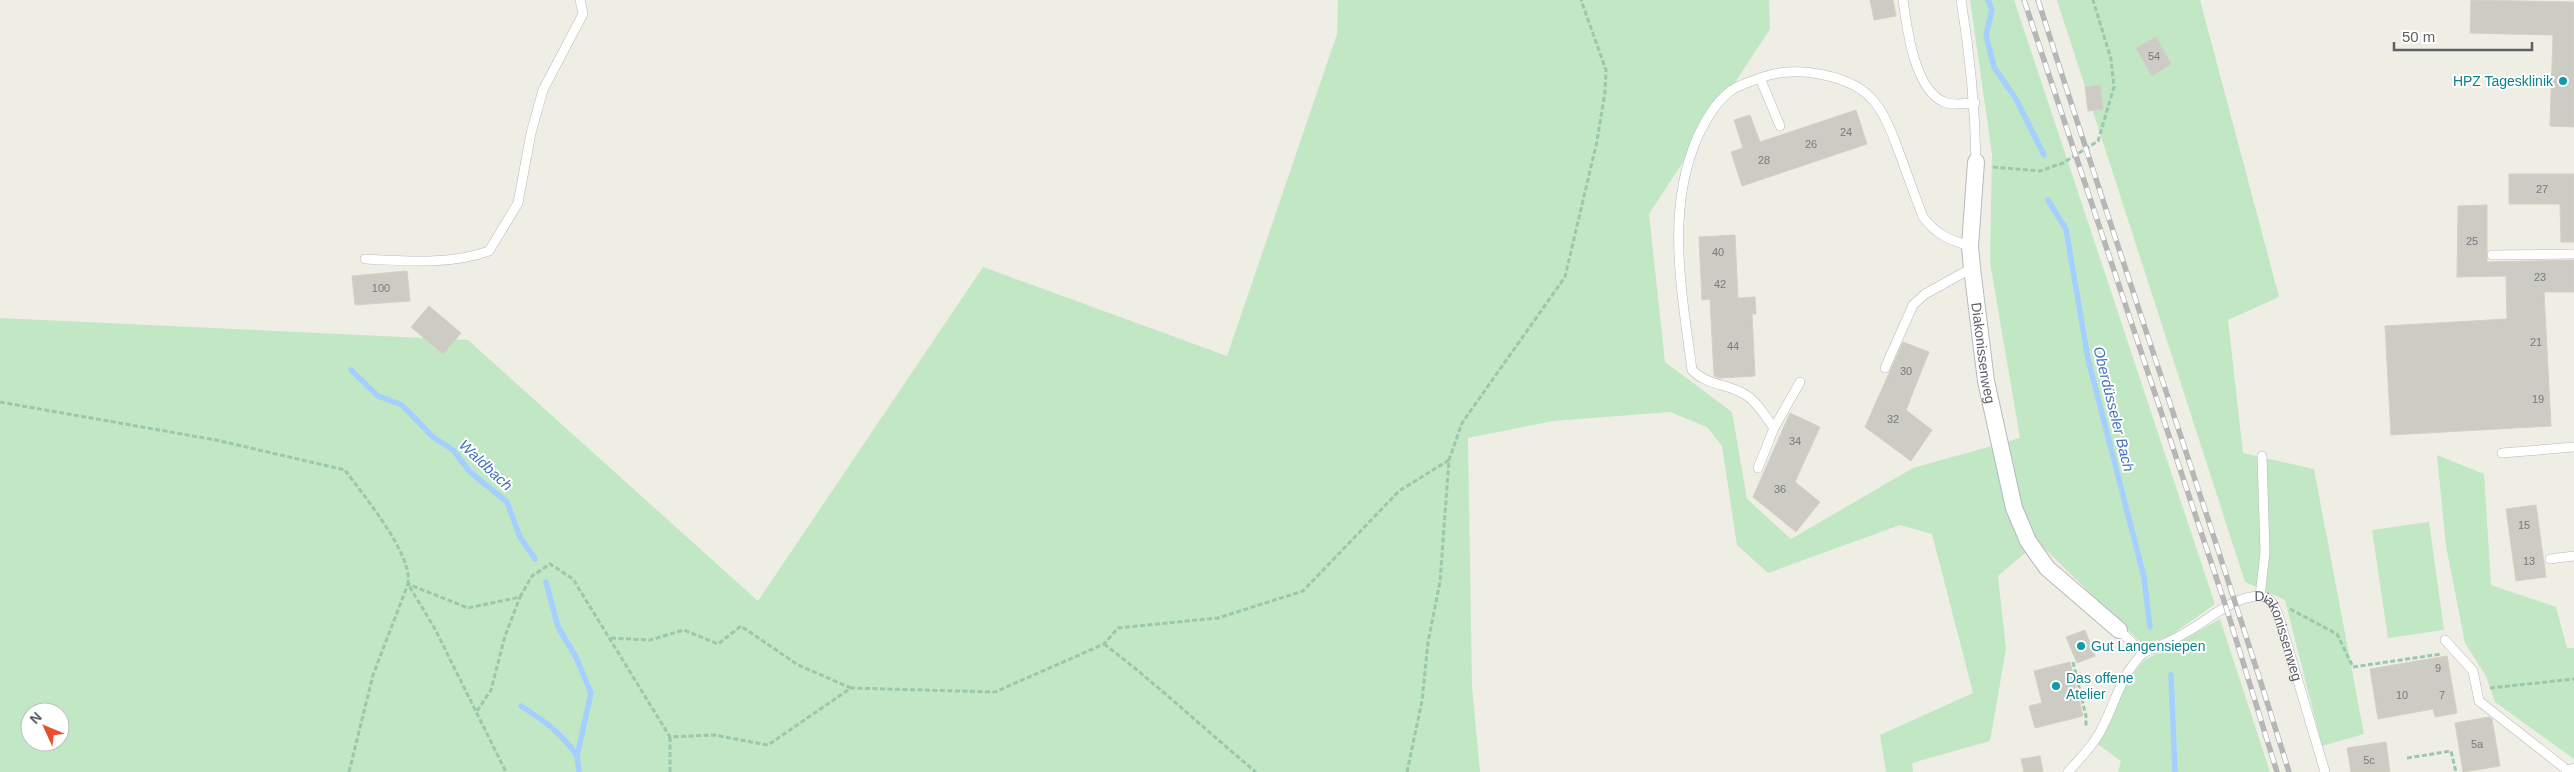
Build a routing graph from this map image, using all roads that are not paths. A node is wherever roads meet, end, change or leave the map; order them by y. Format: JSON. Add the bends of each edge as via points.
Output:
{"nodes":[{"id":1,"x":580,"y":0,"type":"edge"},
{"id":2,"x":1903,"y":0,"type":"edge"},
{"id":3,"x":1960,"y":0,"type":"edge"},
{"id":4,"x":1760,"y":78,"type":"junction"},
{"id":5,"x":1975,"y":103,"type":"junction"},
{"id":6,"x":1780,"y":126,"type":"dead end"},
{"id":7,"x":1976,"y":162,"type":"joint"},
{"id":8,"x":1970,"y":246,"type":"junction"},
{"id":9,"x":2574,"y":254,"type":"edge"},
{"id":10,"x":2492,"y":255,"type":"dead end"},
{"id":11,"x":366,"y":259,"type":"dead end"},
{"id":12,"x":1972,"y":268,"type":"junction"},
{"id":13,"x":1885,"y":368,"type":"dead end"},
{"id":14,"x":1800,"y":382,"type":"dead end"},
{"id":15,"x":1774,"y":428,"type":"junction"},
{"id":16,"x":2574,"y":447,"type":"edge"},
{"id":17,"x":2502,"y":453,"type":"dead end"},
{"id":18,"x":2262,"y":456,"type":"dead end"},
{"id":19,"x":1758,"y":468,"type":"dead end"},
{"id":20,"x":2574,"y":556,"type":"edge"},
{"id":21,"x":2550,"y":559,"type":"dead end"},
{"id":22,"x":2260,"y":596,"type":"junction"},
{"id":23,"x":2118,"y":630,"type":"joint"},
{"id":24,"x":2445,"y":640,"type":"road end"},
{"id":25,"x":2143,"y":653,"type":"junction"},
{"id":26,"x":2574,"y":768,"type":"edge"},
{"id":27,"x":2068,"y":772,"type":"edge"},
{"id":28,"x":2325,"y":772,"type":"edge"}],
"edges":[{"from":1,"to":11,"type":"lane","via":[[583,14],[543,90],[518,203],[489,252],[468,258],[418,261]]},
{"from":2,"to":5,"type":"lane","via":[[1908,39],[1916,65],[1930,89],[1942,101]]},
{"from":3,"to":5,"type":"lane","name":"Diakonissenweg"},
{"from":4,"to":6,"type":"lane"},
{"from":4,"to":8,"type":"lane","via":[[1778,72],[1810,72],[1842,78],[1865,91],[1885,114],[1923,217],[1934,231],[1946,239]]},
{"from":4,"to":15,"type":"lane","via":[[1733,89],[1720,100],[1704,122],[1683,182],[1678,237],[1692,370],[1700,379],[1747,395]]},
{"from":5,"to":7,"type":"lane","name":"Diakonissenweg"},
{"from":7,"to":8,"type":"street","name":"Diakonissenweg"},
{"from":8,"to":12,"type":"street","name":"Diakonissenweg"},
{"from":9,"to":10,"type":"lane"},
{"from":12,"to":13,"type":"lane","via":[[1925,294],[1913,305]]},
{"from":12,"to":23,"type":"street","name":"Diakonissenweg","via":[[1986,381],[2014,508],[2028,541],[2047,568]]},
{"from":14,"to":15,"type":"lane"},
{"from":15,"to":19,"type":"lane"},
{"from":16,"to":17,"type":"lane"},
{"from":18,"to":22,"type":"lane","via":[[2265,552]]},
{"from":20,"to":21,"type":"lane"},
{"from":22,"to":25,"type":"lane","name":"Diakonissenweg","via":[[2226,607],[2185,633]]},
{"from":22,"to":28,"type":"lane","name":"Diakonissenweg","via":[[2274,605],[2280,617]]},
{"from":23,"to":25,"type":"lane","name":"Diakonissenweg"},
{"from":24,"to":26,"type":"lane","via":[[2473,671],[2479,701],[2567,770]]},
{"from":25,"to":27,"type":"lane","name":"Diakonissenweg","via":[[2122,680],[2087,754]]}]}
